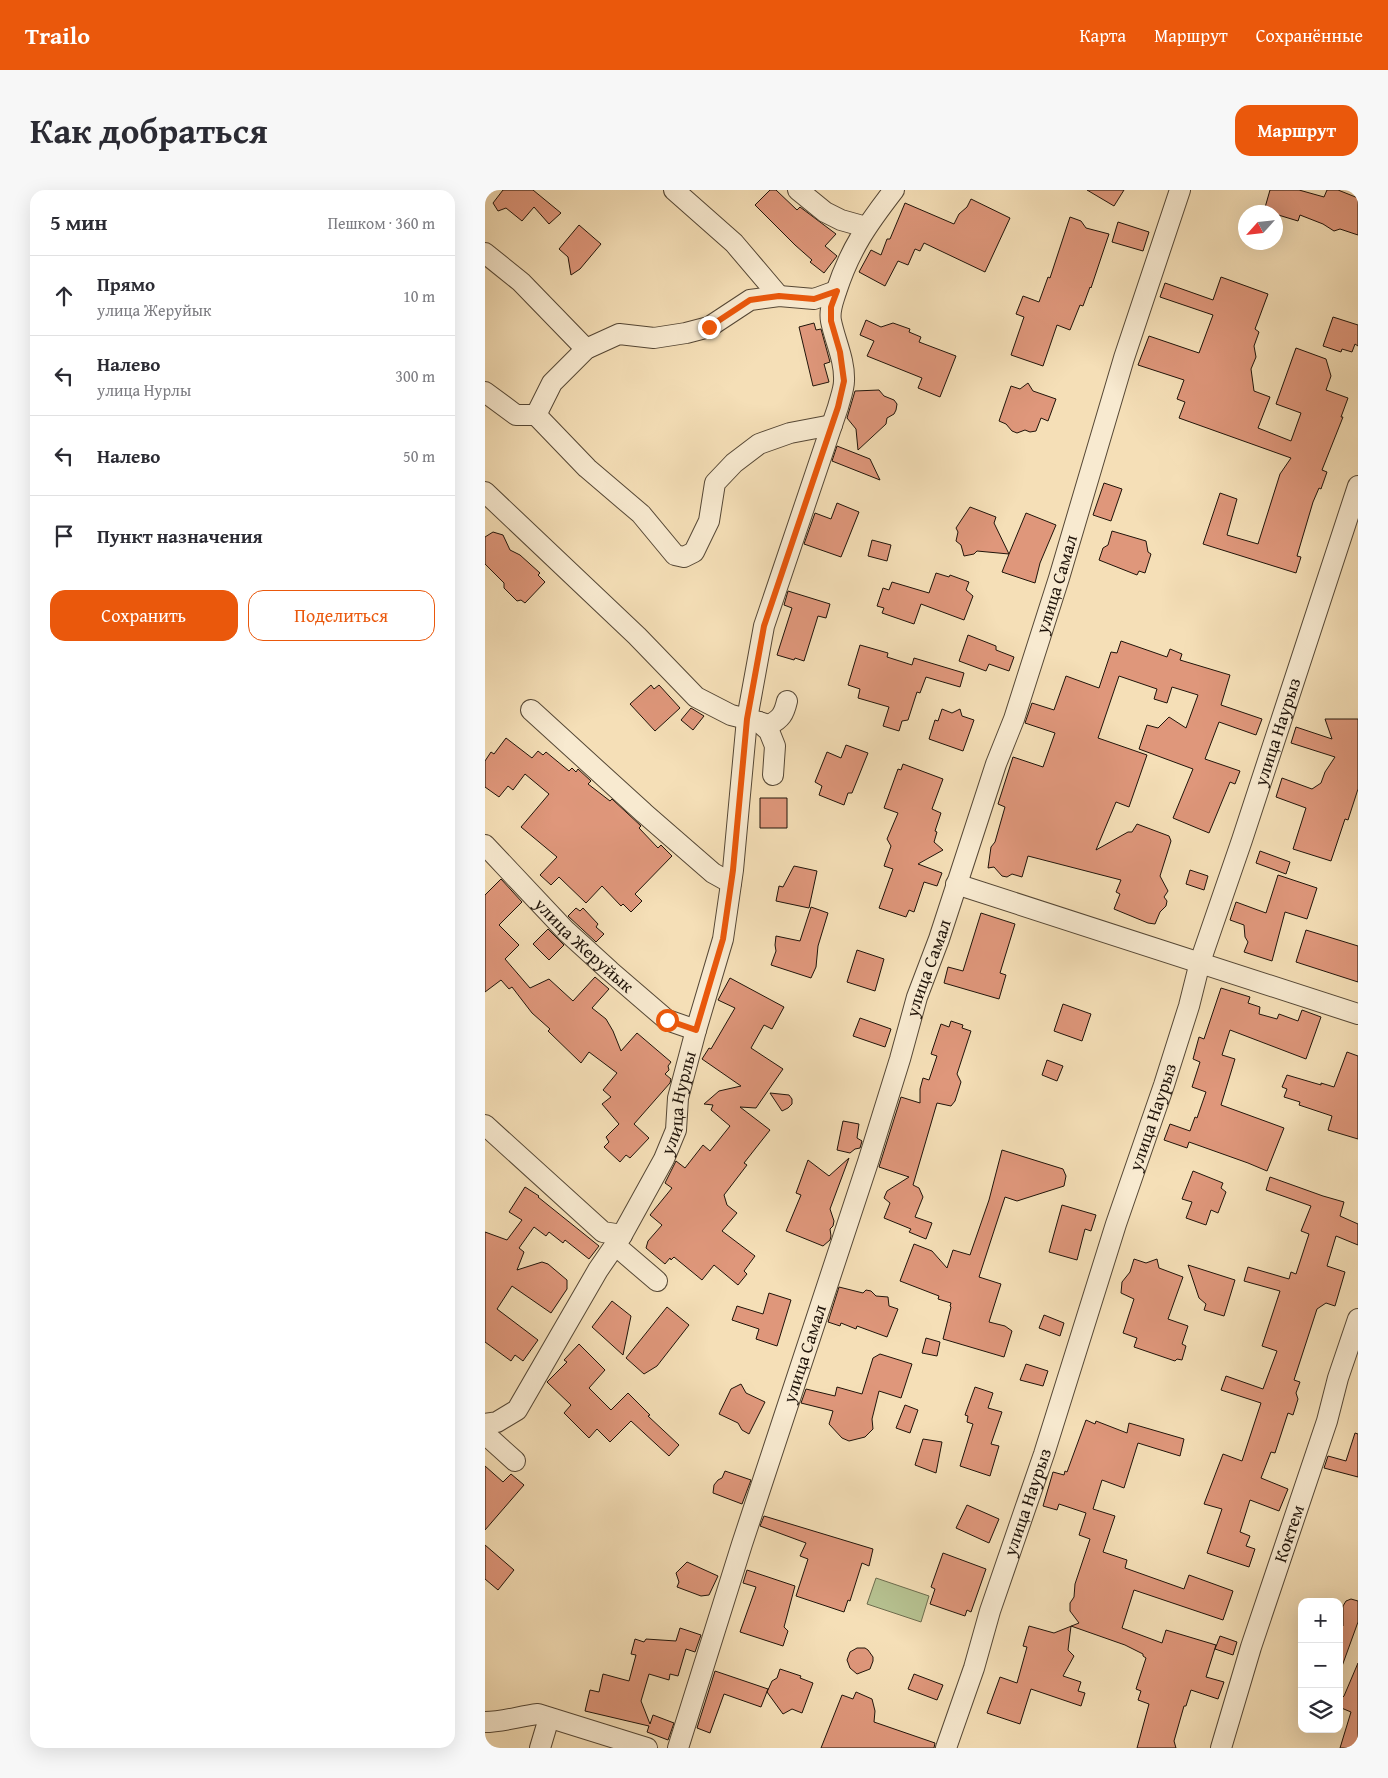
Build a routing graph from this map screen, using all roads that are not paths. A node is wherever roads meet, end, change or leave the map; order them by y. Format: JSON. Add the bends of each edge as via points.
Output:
{"nodes":[{"id":1,"x":674,"y":190,"type":"edge"},
{"id":2,"x":798,"y":190,"type":"edge"},
{"id":3,"x":894,"y":190,"type":"edge"},
{"id":4,"x":1180,"y":190,"type":"edge"},
{"id":5,"x":866,"y":227,"type":"junction"},
{"id":6,"x":485,"y":253,"type":"edge"},
{"id":7,"x":837,"y":291,"type":"junction"},
{"id":8,"x":779,"y":296,"type":"junction"},
{"id":9,"x":586,"y":349,"type":"junction"},
{"id":10,"x":485,"y":392,"type":"edge"},
{"id":11,"x":536,"y":415,"type":"junction"},
{"id":12,"x":832,"y":425,"type":"junction"},
{"id":13,"x":1358,"y":486,"type":"edge"},
{"id":14,"x":485,"y":492,"type":"edge"},
{"id":15,"x":787,"y":701,"type":"dead end"},
{"id":16,"x":531,"y":710,"type":"dead end"},
{"id":17,"x":753,"y":721,"type":"junction"},
{"id":18,"x":773,"y":775,"type":"dead end"},
{"id":19,"x":485,"y":845,"type":"edge"},
{"id":20,"x":731,"y":883,"type":"junction"},
{"id":21,"x":956,"y":884,"type":"junction"},
{"id":22,"x":1200,"y":962,"type":"junction"},
{"id":23,"x":1358,"y":1014,"type":"edge"},
{"id":24,"x":696,"y":1030,"type":"junction"},
{"id":25,"x":485,"y":1124,"type":"edge"},
{"id":26,"x":619,"y":1240,"type":"junction"},
{"id":27,"x":657,"y":1281,"type":"dead end"},
{"id":28,"x":1358,"y":1319,"type":"edge"},
{"id":29,"x":485,"y":1424,"type":"edge"},
{"id":30,"x":485,"y":1434,"type":"edge"},
{"id":31,"x":515,"y":1461,"type":"dead end"},
{"id":32,"x":549,"y":1718,"type":"junction"},
{"id":33,"x":485,"y":1722,"type":"edge"},
{"id":34,"x":540,"y":1748,"type":"edge"},
{"id":35,"x":647,"y":1748,"type":"edge"},
{"id":36,"x":678,"y":1748,"type":"edge"},
{"id":37,"x":946,"y":1748,"type":"edge"},
{"id":38,"x":1221,"y":1748,"type":"edge"}],
"edges":[{"from":1,"to":8,"type":"street","via":[[734,243]]},
{"from":2,"to":5,"type":"street","via":[[825,212]]},
{"from":3,"to":5,"type":"street","name":"улица Нурлы"},
{"from":4,"to":21,"type":"street","name":"улица Самал","via":[[1124,358],[1014,718]]},
{"from":5,"to":7,"type":"street","name":"улица Нурлы","via":[[849,255]]},
{"from":6,"to":9,"type":"street","via":[[521,282]]},
{"from":7,"to":8,"type":"street","via":[[814,299]]},
{"from":7,"to":12,"type":"street","name":"улица Нурлы","via":[[831,307],[831,321],[844,381]]},
{"from":8,"to":9,"type":"street","via":[[750,300],[709,327],[655,338],[619,334]]},
{"from":9,"to":11,"type":"street","via":[[552,383]]},
{"from":10,"to":11,"type":"street","via":[[516,415]]},
{"from":11,"to":12,"type":"street","via":[[587,468],[641,514],[675,555],[684,557],[694,552],[709,521],[715,484],[734,463],[759,444],[790,433]]},
{"from":12,"to":17,"type":"street","name":"улица Нурлы","via":[[764,626]]},
{"from":13,"to":22,"type":"street","name":"улица Наурыз"},
{"from":14,"to":17,"type":"street","via":[[637,636],[696,697],[731,715]]},
{"from":15,"to":17,"type":"street","via":[[784,714],[777,722],[769,725]]},
{"from":16,"to":20,"type":"street","via":[[663,830]]},
{"from":17,"to":18,"type":"street","via":[[769,731],[775,746]]},
{"from":17,"to":20,"type":"street","name":"улица Нурлы"},
{"from":19,"to":24,"type":"street","name":"улица Жеруйык","via":[[567,932],[610,971],[667,1020]]},
{"from":20,"to":24,"type":"street","name":"улица Нурлы","via":[[723,939]]},
{"from":21,"to":22,"type":"street"},
{"from":21,"to":36,"type":"street","name":"улица Самал","via":[[917,997],[868,1162]]},
{"from":22,"to":23,"type":"street"},
{"from":22,"to":37,"type":"street","name":"улица Наурыз","via":[[1164,1085]]},
{"from":24,"to":26,"type":"street","name":"улица Нурлы","via":[[678,1098],[676,1130],[664,1159]]},
{"from":25,"to":26,"type":"street","via":[[603,1232]]},
{"from":26,"to":27,"type":"street"},
{"from":26,"to":29,"type":"street","name":"улица Нурлы","via":[[598,1270],[517,1410],[497,1422]]},
{"from":28,"to":38,"type":"street","name":"Коктем"},
{"from":30,"to":31,"type":"street"},
{"from":32,"to":33,"type":"street","via":[[538,1714]]},
{"from":32,"to":34,"type":"street"},
{"from":32,"to":35,"type":"street"}]}
